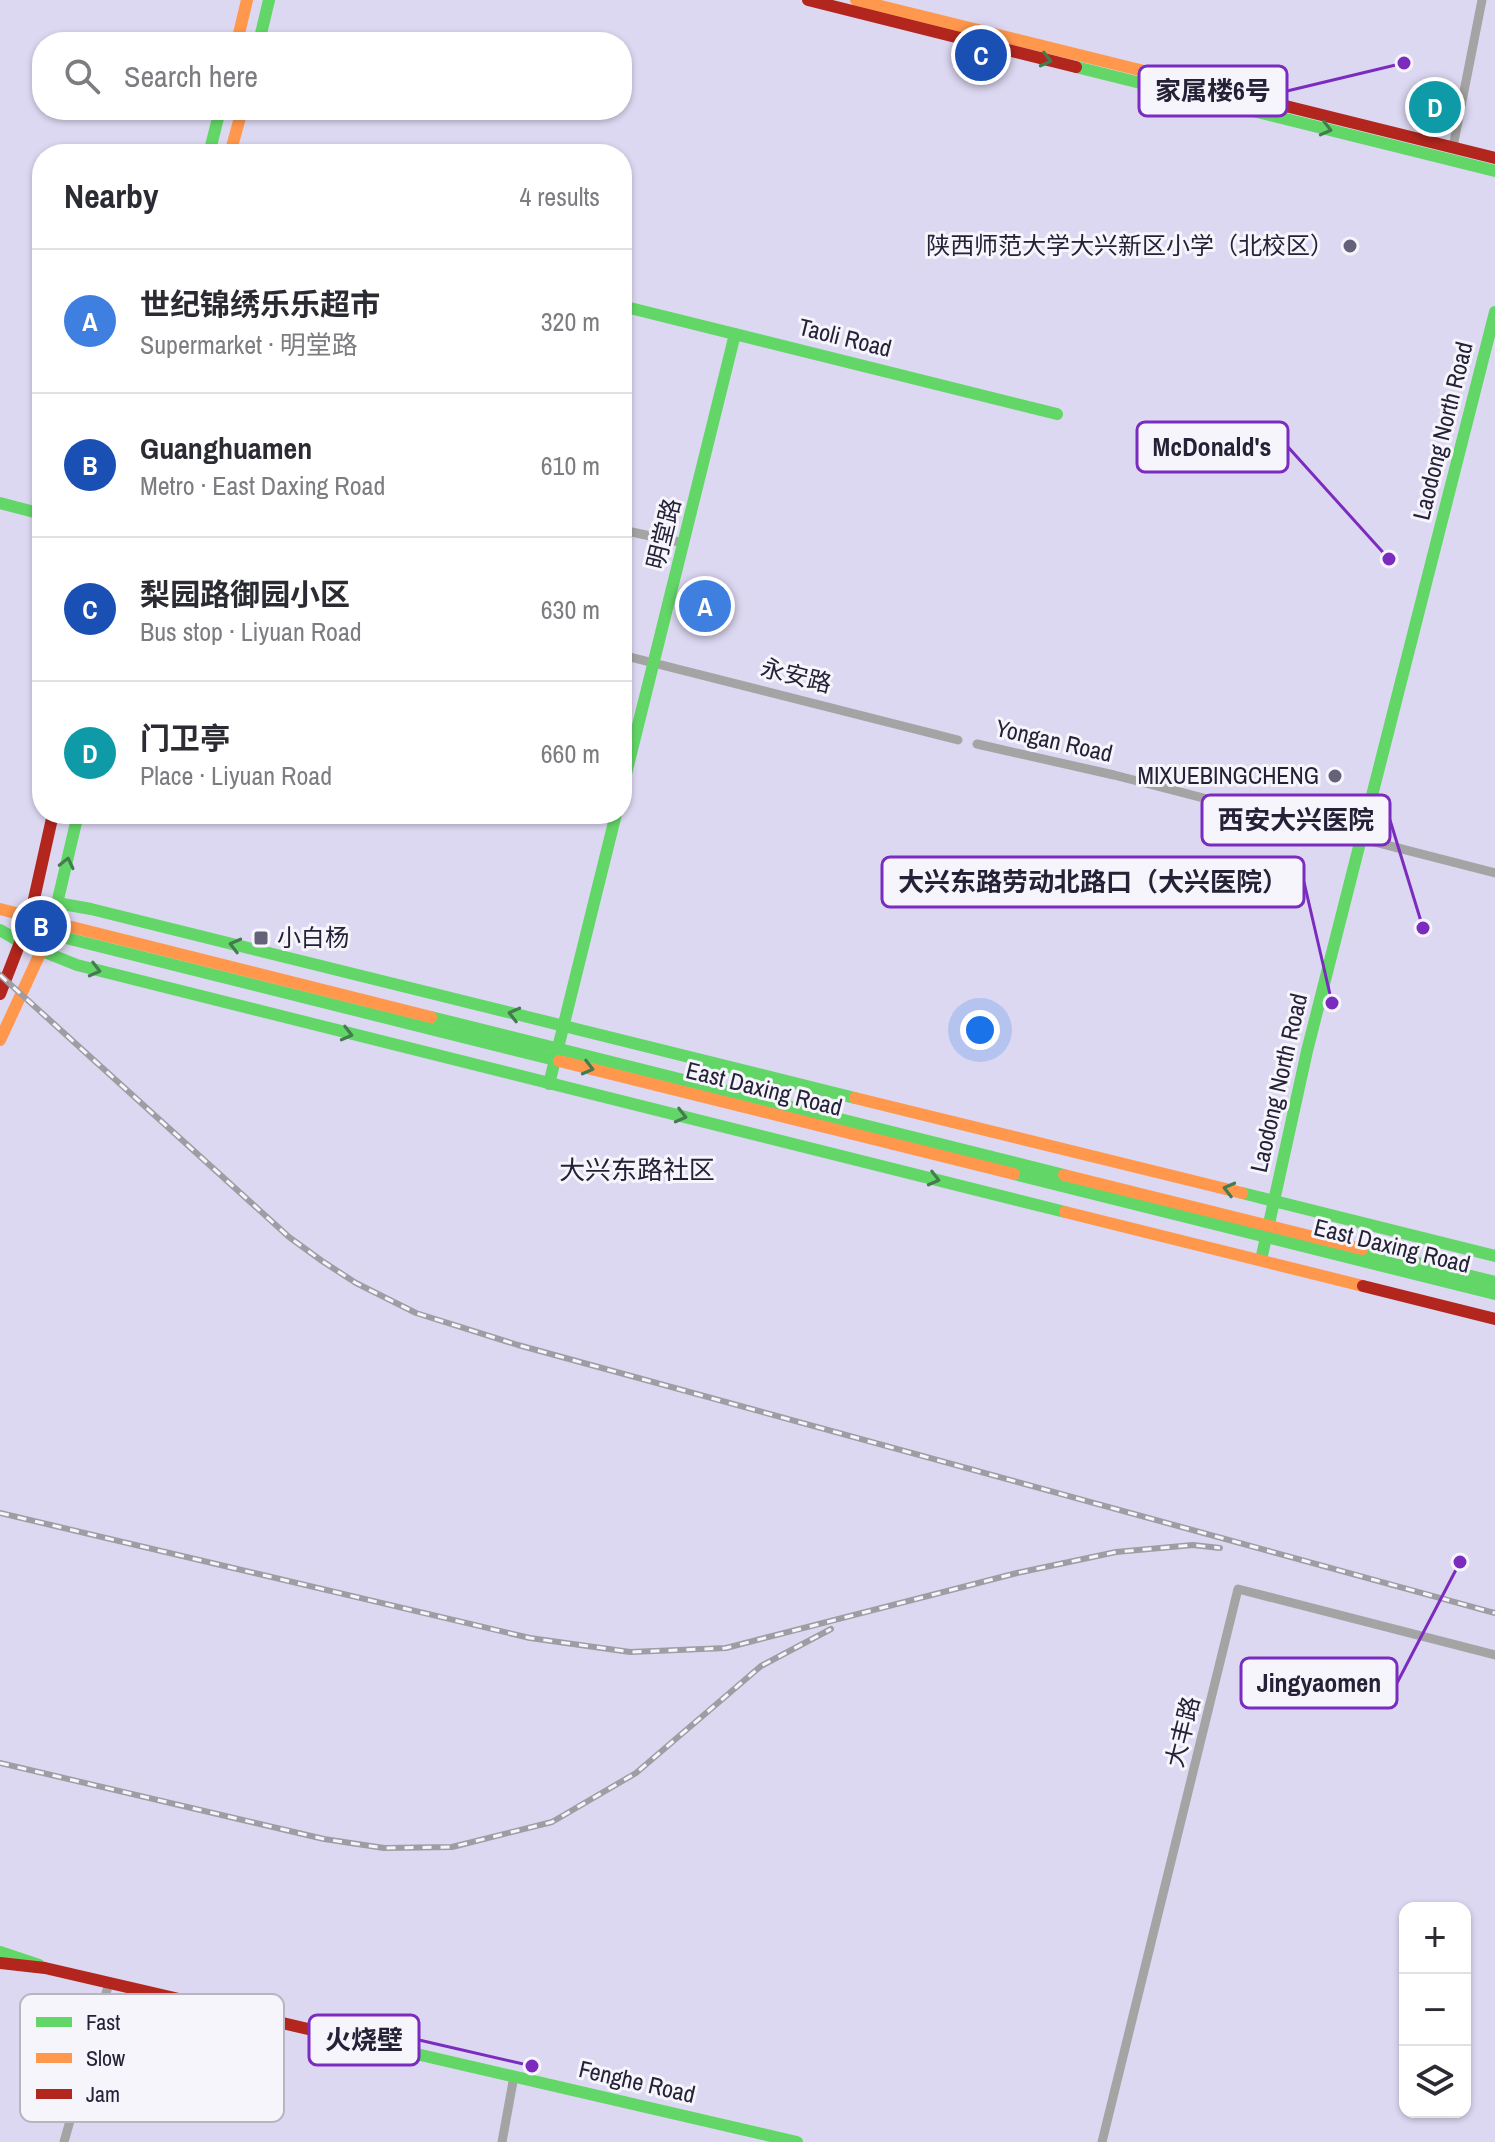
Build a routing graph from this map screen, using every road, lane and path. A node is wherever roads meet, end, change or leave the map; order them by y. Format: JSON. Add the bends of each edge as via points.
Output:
{"nodes":[{"id":1,"x":247,"y":0,"type":"edge"},
{"id":2,"x":269,"y":0,"type":"edge"},
{"id":3,"x":808,"y":0,"type":"edge"},
{"id":4,"x":856,"y":0,"type":"edge"},
{"id":5,"x":1482,"y":0,"type":"edge"},
{"id":6,"x":239,"y":32,"type":"edge"},
{"id":7,"x":261,"y":32,"type":"edge"},
{"id":8,"x":218,"y":120,"type":"edge"},
{"id":9,"x":239,"y":120,"type":"edge"},
{"id":10,"x":212,"y":144,"type":"edge"},
{"id":11,"x":233,"y":144,"type":"edge"},
{"id":12,"x":1453,"y":147,"type":"junction"},
{"id":13,"x":1495,"y":158,"type":"edge"},
{"id":14,"x":1495,"y":171,"type":"edge"},
{"id":15,"x":632,"y":308,"type":"edge"},
{"id":16,"x":1495,"y":312,"type":"edge"},
{"id":17,"x":735,"y":334,"type":"junction"},
{"id":18,"x":1057,"y":414,"type":"dead end"},
{"id":19,"x":0,"y":503,"type":"edge"},
{"id":20,"x":32,"y":511,"type":"edge"},
{"id":21,"x":632,"y":532,"type":"edge"},
{"id":22,"x":684,"y":543,"type":"junction"},
{"id":23,"x":632,"y":658,"type":"edge"},
{"id":24,"x":654,"y":663,"type":"junction"},
{"id":25,"x":958,"y":740,"type":"dead end"},
{"id":26,"x":977,"y":744,"type":"dead end"},
{"id":27,"x":632,"y":750,"type":"edge"},
{"id":28,"x":51,"y":824,"type":"edge"},
{"id":29,"x":76,"y":824,"type":"edge"},
{"id":30,"x":614,"y":824,"type":"edge"},
{"id":31,"x":1363,"y":839,"type":"junction"},
{"id":32,"x":1495,"y":873,"type":"edge"},
{"id":33,"x":0,"y":900,"type":"edge"},
{"id":34,"x":57,"y":903,"type":"junction"},
{"id":35,"x":0,"y":909,"type":"edge"},
{"id":36,"x":30,"y":917,"type":"junction"},
{"id":37,"x":51,"y":929,"type":"junction"},
{"id":38,"x":0,"y":930,"type":"edge"},
{"id":39,"x":0,"y":942,"type":"edge"},
{"id":40,"x":22,"y":943,"type":"junction"},
{"id":41,"x":41,"y":951,"type":"junction"},
{"id":42,"x":0,"y":994,"type":"edge"},
{"id":43,"x":563,"y":1026,"type":"junction"},
{"id":44,"x":0,"y":1040,"type":"edge"},
{"id":45,"x":556,"y":1054,"type":"junction"},
{"id":46,"x":549,"y":1084,"type":"junction"},
{"id":47,"x":1274,"y":1200,"type":"junction"},
{"id":48,"x":1268,"y":1232,"type":"junction"},
{"id":49,"x":1495,"y":1256,"type":"edge"},
{"id":50,"x":1261,"y":1260,"type":"junction"},
{"id":51,"x":1495,"y":1282,"type":"edge"},
{"id":52,"x":1495,"y":1294,"type":"edge"},
{"id":53,"x":1495,"y":1319,"type":"edge"},
{"id":54,"x":1495,"y":1655,"type":"edge"},
{"id":55,"x":0,"y":1952,"type":"edge"},
{"id":56,"x":0,"y":1963,"type":"edge"},
{"id":57,"x":45,"y":1968,"type":"junction"},
{"id":58,"x":109,"y":1983,"type":"junction"},
{"id":59,"x":106,"y":1994,"type":"edge"},
{"id":60,"x":157,"y":1994,"type":"edge"},
{"id":61,"x":284,"y":2023,"type":"edge"},
{"id":62,"x":514,"y":2076,"type":"junction"},
{"id":63,"x":70,"y":2122,"type":"edge"},
{"id":64,"x":64,"y":2142,"type":"edge"},
{"id":65,"x":502,"y":2142,"type":"edge"},
{"id":66,"x":797,"y":2142,"type":"edge"},
{"id":67,"x":1102,"y":2142,"type":"edge"}],
"edges":[{"from":1,"to":6,"type":"main road"},
{"from":2,"to":7,"type":"main road"},
{"from":3,"to":14,"type":"main road","one_way":true},
{"from":4,"to":12,"type":"main road"},
{"from":5,"to":12,"type":"street"},
{"from":8,"to":10,"type":"main road"},
{"from":9,"to":11,"type":"main road"},
{"from":12,"to":13,"type":"main road"},
{"from":15,"to":17,"type":"main road","name":"Taoli Road"},
{"from":16,"to":31,"type":"main road","name":"Laodong North Road"},
{"from":17,"to":18,"type":"main road","name":"Taoli Road"},
{"from":17,"to":22,"type":"main road","name":"明堂路"},
{"from":19,"to":20,"type":"main road"},
{"from":21,"to":22,"type":"street"},
{"from":22,"to":24,"type":"main road","name":"明堂路"},
{"from":23,"to":24,"type":"street","name":"永安路"},
{"from":24,"to":25,"type":"street","name":"永安路"},
{"from":24,"to":27,"type":"main road","name":"明堂路"},
{"from":26,"to":31,"type":"street","name":"Yongan Road"},
{"from":28,"to":36,"type":"main road"},
{"from":34,"to":29,"type":"main road","one_way":true},
{"from":30,"to":43,"type":"main road"},
{"from":31,"to":32,"type":"street","name":"Yongan Road"},
{"from":31,"to":47,"type":"main road","name":"Laodong North Road"},
{"from":33,"to":36,"type":"main road","name":"East Daxing Road"},
{"from":34,"to":36,"type":"main road"},
{"from":34,"to":37,"type":"main road"},
{"from":43,"to":34,"type":"main road","one_way":true},
{"from":35,"to":36,"type":"main road","name":"East Daxing Road"},
{"from":36,"to":37,"type":"main road","name":"East Daxing Road"},
{"from":36,"to":40,"type":"main road"},
{"from":37,"to":40,"type":"main road"},
{"from":37,"to":41,"type":"main road"},
{"from":37,"to":45,"type":"main road","name":"East Daxing Road"},
{"from":38,"to":40,"type":"main road"},
{"from":39,"to":40,"type":"main road"},
{"from":40,"to":41,"type":"main road"},
{"from":40,"to":42,"type":"main road"},
{"from":41,"to":44,"type":"main road"},
{"from":41,"to":46,"type":"main road","one_way":true,"via":[[77,965]]},
{"from":43,"to":45,"type":"main road"},
{"from":47,"to":43,"type":"main road","one_way":true},
{"from":45,"to":46,"type":"main road"},
{"from":45,"to":48,"type":"main road","name":"East Daxing Road"},
{"from":46,"to":50,"type":"main road","one_way":true},
{"from":47,"to":48,"type":"main road","name":"Laodong North Road"},
{"from":47,"to":49,"type":"main road"},
{"from":48,"to":50,"type":"main road","name":"Laodong North Road"},
{"from":48,"to":51,"type":"main road","name":"East Daxing Road"},
{"from":48,"to":52,"type":"main road","name":"East Daxing Road"},
{"from":50,"to":53,"type":"main road"},
{"from":54,"to":67,"type":"street","name":"大丰路","via":[[1238,1589]]},
{"from":55,"to":57,"type":"main road","name":"Fenghe Road"},
{"from":56,"to":57,"type":"main road","name":"Fenghe Road"},
{"from":57,"to":58,"type":"main road","name":"Fenghe Road"},
{"from":58,"to":59,"type":"street"},
{"from":58,"to":60,"type":"main road","name":"Fenghe Road"},
{"from":61,"to":62,"type":"main road","name":"Fenghe Road"},
{"from":62,"to":65,"type":"street"},
{"from":62,"to":66,"type":"main road","name":"Fenghe Road"},
{"from":63,"to":64,"type":"street"}]}
